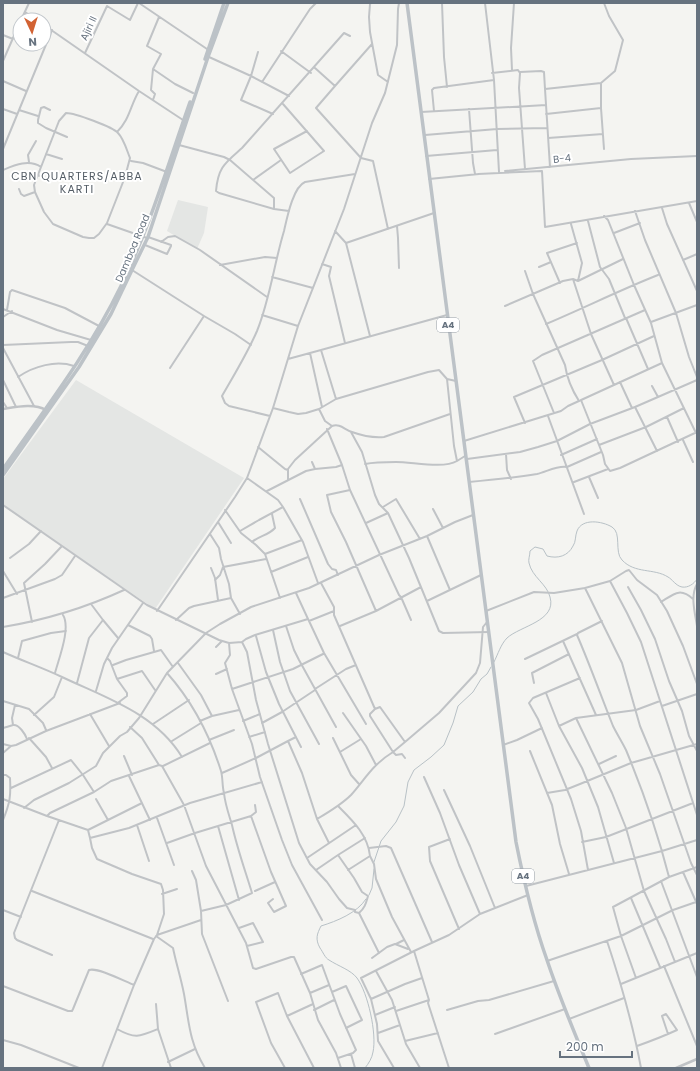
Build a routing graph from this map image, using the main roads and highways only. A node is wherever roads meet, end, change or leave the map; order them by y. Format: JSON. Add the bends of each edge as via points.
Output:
{"nodes":[{"id":1,"x":224,"y":3,"type":"edge"},
{"id":2,"x":228,"y":3,"type":"edge"},
{"id":3,"x":407,"y":3,"type":"edge"},
{"id":4,"x":209,"y":50,"type":"junction"},
{"id":5,"x":207,"y":56,"type":"junction"},
{"id":6,"x":185,"y":121,"type":"junction"},
{"id":7,"x":168,"y":173,"type":"junction"},
{"id":8,"x":146,"y":237,"type":"junction"},
{"id":9,"x":47,"y":410,"type":"junction"},
{"id":10,"x":27,"y":438,"type":"junction"},
{"id":11,"x":3,"y":469,"type":"edge"},
{"id":12,"x":3,"y":475,"type":"edge"},
{"id":13,"x":589,"y":1068,"type":"edge"}],
"edges":[{"from":1,"to":4,"type":"main road","name":"Damboa Road"},
{"from":2,"to":4,"type":"main road","name":"Damboa Road"},
{"from":3,"to":13,"type":"main road","number":"A4","via":[[516,842],[547,961]]},
{"from":4,"to":5,"type":"main road","name":"Damboa Road"},
{"from":5,"to":6,"type":"main road","name":"Damboa Road"},
{"from":5,"to":6,"type":"main road","name":"Damboa Road"},
{"from":6,"to":7,"type":"main road","name":"Damboa Road"},
{"from":6,"to":7,"type":"main road","name":"Damboa Road"},
{"from":7,"to":8,"type":"main road","name":"Damboa Road"},
{"from":8,"to":9,"type":"main road","name":"Damboa Road","via":[[100,327]]},
{"from":8,"to":9,"type":"main road","name":"Damboa Road","via":[[96,341]]},
{"from":9,"to":10,"type":"main road","name":"Damboa Road"},
{"from":10,"to":11,"type":"main road","name":"Damboa Road"},
{"from":10,"to":12,"type":"main road","name":"Damboa Road"}]}
